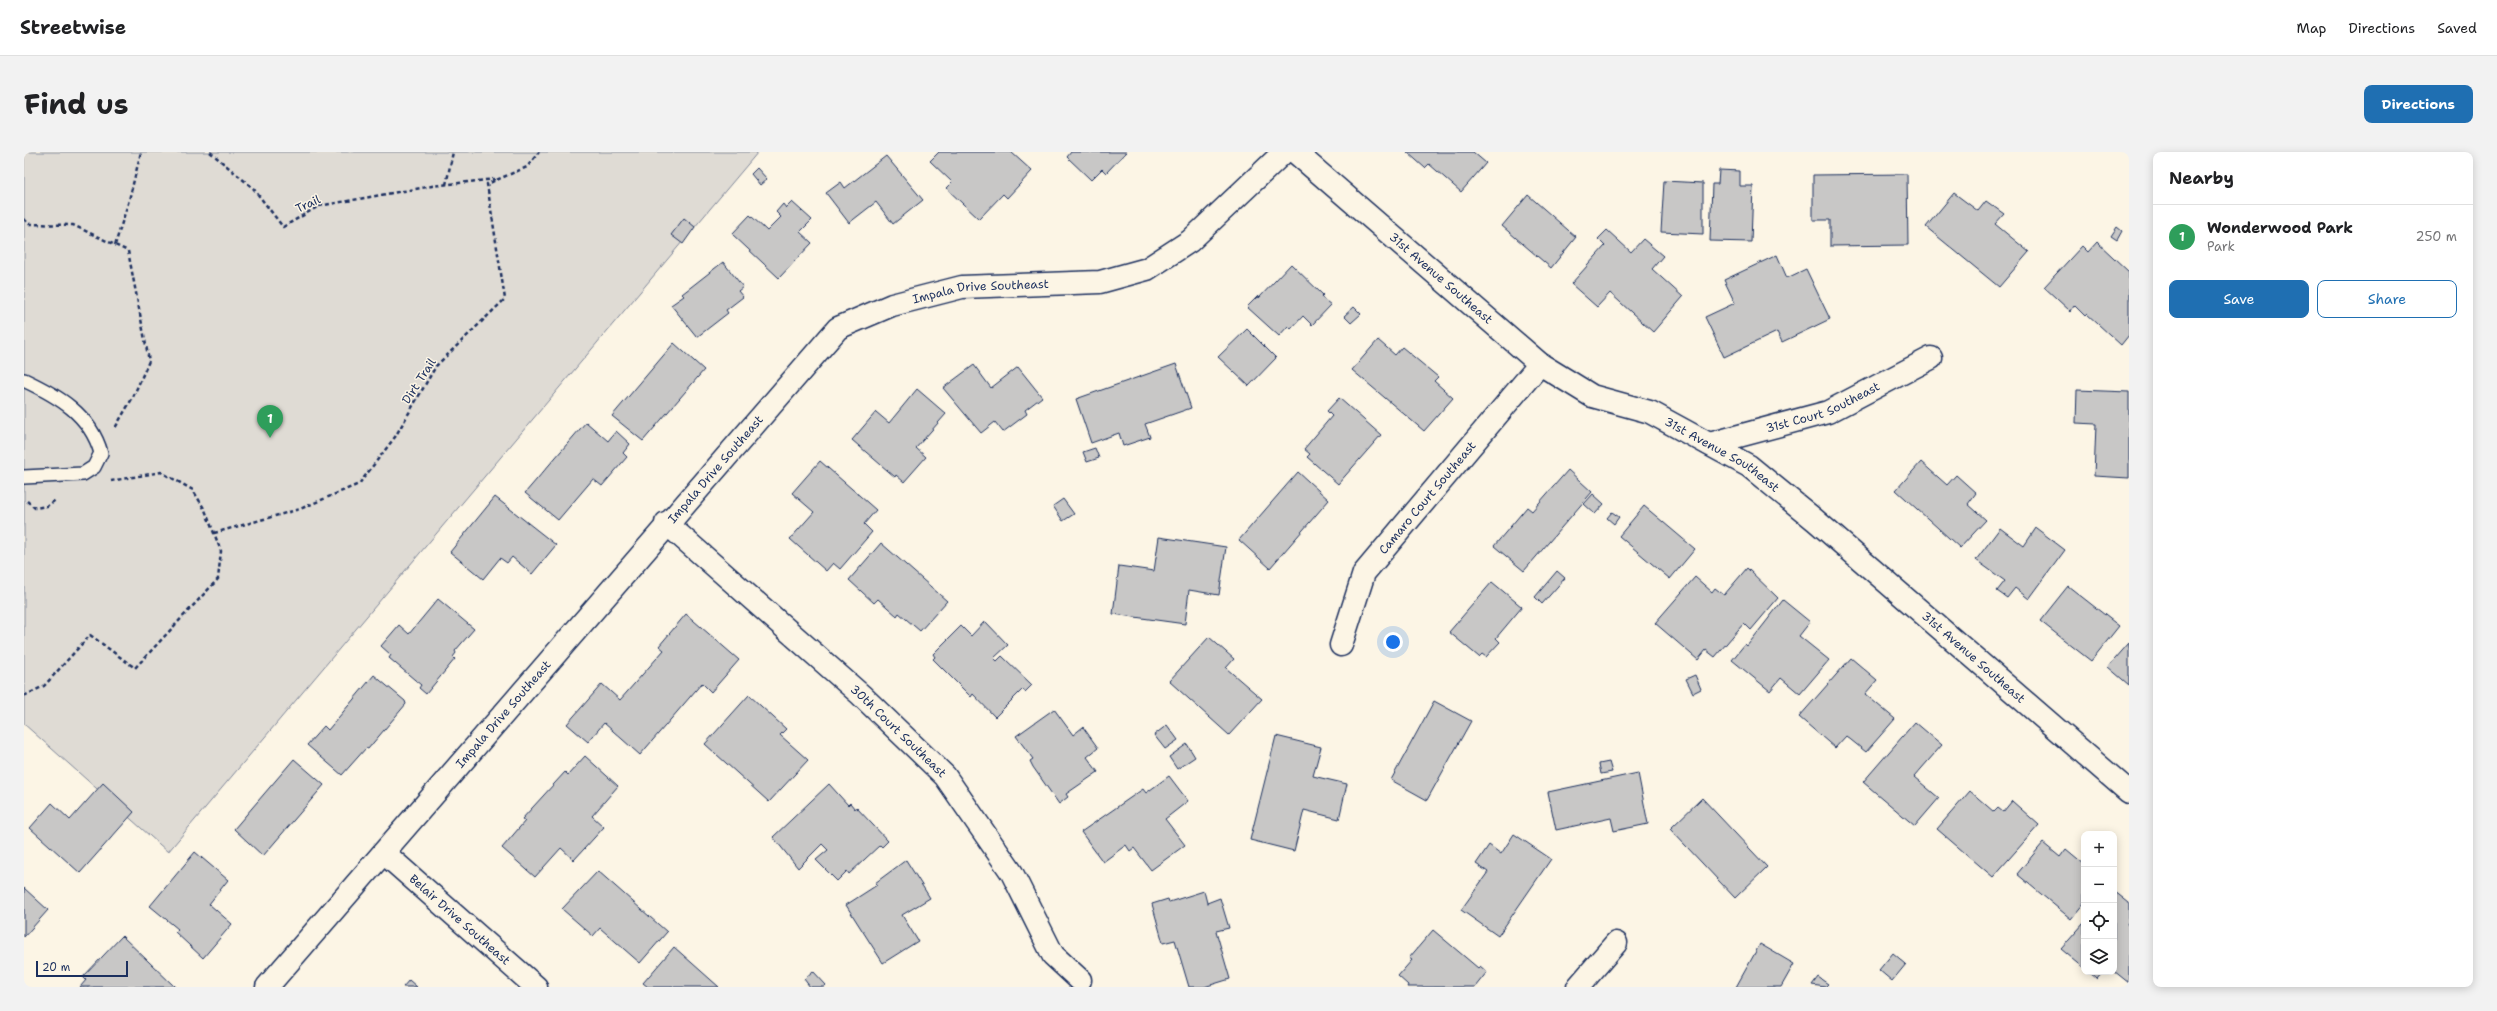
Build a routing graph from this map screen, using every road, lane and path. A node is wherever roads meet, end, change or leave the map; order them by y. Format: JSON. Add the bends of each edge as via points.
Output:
{"nodes":[{"id":1,"x":141,"y":152,"type":"edge"},
{"id":2,"x":210,"y":152,"type":"edge"},
{"id":3,"x":453,"y":152,"type":"edge"},
{"id":4,"x":539,"y":152,"type":"edge"},
{"id":5,"x":1284,"y":152,"type":"edge"},
{"id":6,"x":1295,"y":152,"type":"edge"},
{"id":7,"x":499,"y":179,"type":"junction"},
{"id":8,"x":446,"y":185,"type":"junction"},
{"id":9,"x":24,"y":220,"type":"edge"},
{"id":10,"x":115,"y":245,"type":"junction"},
{"id":11,"x":1931,"y":358,"type":"dead end"},
{"id":12,"x":1540,"y":364,"type":"junction"},
{"id":13,"x":24,"y":380,"type":"edge"},
{"id":14,"x":1709,"y":444,"type":"junction"},
{"id":15,"x":101,"y":453,"type":"junction"},
{"id":16,"x":24,"y":477,"type":"edge"},
{"id":17,"x":108,"y":481,"type":"dead end"},
{"id":18,"x":63,"y":494,"type":"dead end"},
{"id":19,"x":24,"y":496,"type":"edge"},
{"id":20,"x":666,"y":524,"type":"junction"},
{"id":21,"x":214,"y":533,"type":"junction"},
{"id":22,"x":1341,"y":645,"type":"dead end"},
{"id":23,"x":24,"y":696,"type":"edge"},
{"id":24,"x":2129,"y":792,"type":"edge"},
{"id":25,"x":384,"y":853,"type":"junction"},
{"id":26,"x":1616,"y":943,"type":"dead end"},
{"id":27,"x":1080,"y":980,"type":"dead end"},
{"id":28,"x":267,"y":987,"type":"edge"},
{"id":29,"x":536,"y":987,"type":"edge"},
{"id":30,"x":1578,"y":987,"type":"edge"}],
"edges":[{"from":1,"to":10,"type":"path","via":[[130,200]]},
{"from":2,"to":8,"type":"path","name":"Trail","via":[[253,188],[284,227],[320,206]]},
{"from":3,"to":8,"type":"path"},
{"from":4,"to":7,"type":"path","name":"Dirt Trail","via":[[527,167]]},
{"from":5,"to":20,"type":"street","name":"Impala Drive Southeast","via":[[1190,241],[1147,269],[1100,282],[962,288],[892,305],[838,328]]},
{"from":6,"to":12,"type":"street","name":"31st Avenue Southeast"},
{"from":7,"to":8,"type":"path","name":"Trail"},
{"from":7,"to":21,"type":"path","name":"Dirt Trail","via":[[487,184],[504,299],[436,366],[395,437],[359,484],[300,509]]},
{"from":9,"to":10,"type":"path","via":[[28,224],[72,225]]},
{"from":10,"to":15,"type":"path","via":[[128,251],[149,361],[133,398]]},
{"from":11,"to":14,"type":"street","name":"31st Court Southeast","via":[[1828,412]]},
{"from":12,"to":14,"type":"street","name":"31st Avenue Southeast","via":[[1592,396],[1650,412]]},
{"from":12,"to":22,"type":"street","name":"Camaro Court Southeast","via":[[1364,573]]},
{"from":13,"to":15,"type":"lane","via":[[73,408],[97,438]]},
{"from":14,"to":24,"type":"street","name":"31st Avenue Southeast","via":[[1749,466],[1815,520]]},
{"from":15,"to":16,"type":"lane","via":[[94,467],[83,474]]},
{"from":17,"to":21,"type":"path","via":[[138,478],[161,472],[193,490]]},
{"from":18,"to":19,"type":"path","via":[[47,506],[35,508]]},
{"from":20,"to":25,"type":"street","name":"Impala Drive Southeast"},
{"from":20,"to":27,"type":"street","name":"30th Court Southeast","via":[[861,695],[945,776],[1012,873],[1052,955]]},
{"from":21,"to":23,"type":"path","via":[[222,552],[218,579],[135,668],[90,636],[44,686]]},
{"from":25,"to":28,"type":"street","name":"Impala Drive Southeast"},
{"from":25,"to":29,"type":"street","name":"Belair Drive Southeast"},
{"from":26,"to":30,"type":"street"}]}
